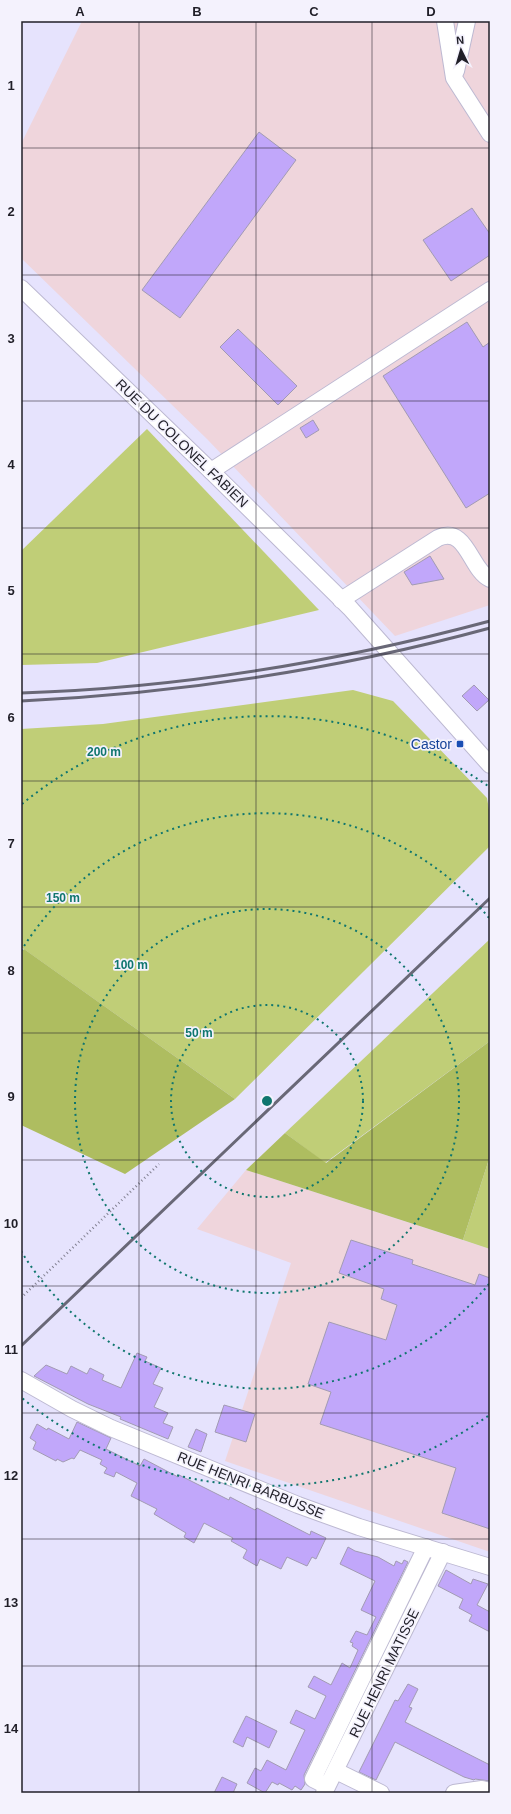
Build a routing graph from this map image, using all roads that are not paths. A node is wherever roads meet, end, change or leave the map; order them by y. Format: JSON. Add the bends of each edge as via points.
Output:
{"nodes":[{"id":1,"x":445,"y":21,"type":"edge"},
{"id":2,"x":467,"y":21,"type":"edge"},
{"id":3,"x":454,"y":78,"type":"junction"},
{"id":4,"x":490,"y":134,"type":"edge"},
{"id":5,"x":21,"y":288,"type":"edge"},
{"id":6,"x":490,"y":290,"type":"edge"},
{"id":7,"x":211,"y":471,"type":"junction"},
{"id":8,"x":490,"y":580,"type":"edge"},
{"id":9,"x":342,"y":600,"type":"junction"},
{"id":10,"x":485,"y":749,"type":"edge"},
{"id":11,"x":490,"y":765,"type":"edge"},
{"id":12,"x":21,"y":1380,"type":"edge"},
{"id":13,"x":426,"y":1547,"type":"junction"},
{"id":14,"x":442,"y":1552,"type":"junction"},
{"id":15,"x":490,"y":1567,"type":"edge"},
{"id":16,"x":336,"y":1771,"type":"junction"},
{"id":17,"x":326,"y":1790,"type":"edge"},
{"id":18,"x":490,"y":1791,"type":"edge"},
{"id":19,"x":381,"y":1793,"type":"edge"},
{"id":20,"x":454,"y":1793,"type":"edge"}],
"edges":[{"from":1,"to":3,"type":"street"},
{"from":2,"to":3,"type":"street"},
{"from":3,"to":4,"type":"street"},
{"from":5,"to":7,"type":"street","name":"RUE DU COLONEL FABIEN"},
{"from":6,"to":7,"type":"street"},
{"from":7,"to":9,"type":"street","name":"RUE DU COLONEL FABIEN"},
{"from":8,"to":9,"type":"street","via":[[482,574],[459,539],[446,535]]},
{"from":9,"to":10,"type":"street","name":"RUE DU COLONEL FABIEN"},
{"from":10,"to":11,"type":"street","name":"RUE DU COLONEL FABIEN"},
{"from":12,"to":13,"type":"street","name":"RUE HENRI BARBUSSE","via":[[111,1428],[330,1517]]},
{"from":13,"to":14,"type":"street","name":"RUE HENRI BARBUSSE"},
{"from":13,"to":17,"type":"street","via":[[313,1778]]},
{"from":14,"to":15,"type":"street","name":"RUE HENRI BARBUSSE"},
{"from":14,"to":16,"type":"street","name":"RUE HENRI MATISSE"},
{"from":16,"to":17,"type":"street","name":"RUE HENRI MATISSE"},
{"from":16,"to":19,"type":"street"},
{"from":18,"to":20,"type":"street","via":[[482,1789]]}]}
